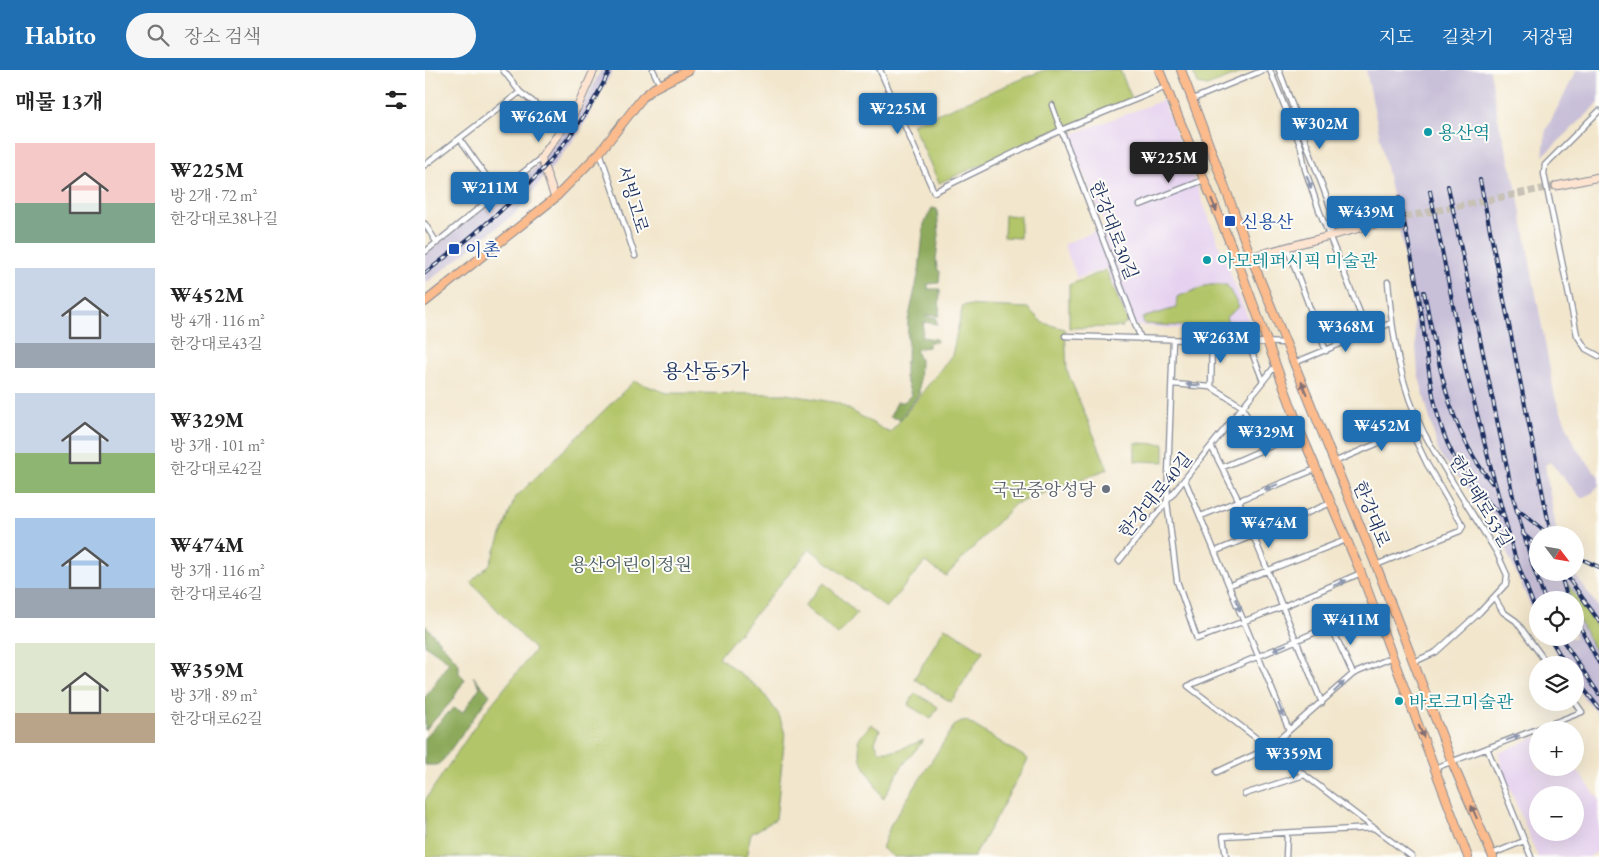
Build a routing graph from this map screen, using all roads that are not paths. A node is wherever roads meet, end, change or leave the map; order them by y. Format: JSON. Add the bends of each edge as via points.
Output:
{"nodes":[{"id":1,"x":503,"y":70,"type":"edge"},
{"id":2,"x":594,"y":70,"type":"edge"},
{"id":3,"x":653,"y":70,"type":"edge"},
{"id":4,"x":689,"y":70,"type":"edge"},
{"id":5,"x":880,"y":70,"type":"edge"},
{"id":6,"x":1159,"y":70,"type":"edge"},
{"id":7,"x":1181,"y":70,"type":"edge"},
{"id":8,"x":1264,"y":70,"type":"edge"},
{"id":9,"x":1271,"y":70,"type":"edge"},
{"id":10,"x":1279,"y":70,"type":"edge"},
{"id":11,"x":660,"y":85,"type":"junction"},
{"id":12,"x":1166,"y":87,"type":"junction"},
{"id":13,"x":520,"y":92,"type":"junction"},
{"id":14,"x":1193,"y":99,"type":"junction"},
{"id":15,"x":1052,"y":105,"type":"dead end"},
{"id":16,"x":1599,"y":111,"type":"edge"},
{"id":17,"x":565,"y":126,"type":"junction"},
{"id":18,"x":1061,"y":130,"type":"junction"},
{"id":19,"x":460,"y":139,"type":"junction"},
{"id":20,"x":601,"y":152,"type":"junction"},
{"id":21,"x":541,"y":158,"type":"junction"},
{"id":22,"x":425,"y":166,"type":"edge"},
{"id":23,"x":1599,"y":177,"type":"edge"},
{"id":24,"x":1205,"y":180,"type":"junction"},
{"id":25,"x":1556,"y":186,"type":"tunnel mouth"},
{"id":26,"x":499,"y":194,"type":"junction"},
{"id":27,"x":555,"y":198,"type":"junction"},
{"id":28,"x":1140,"y":205,"type":"dead end"},
{"id":29,"x":1395,"y":219,"type":"tunnel mouth"},
{"id":30,"x":425,"y":224,"type":"edge"},
{"id":31,"x":1331,"y":235,"type":"junction"},
{"id":32,"x":437,"y":243,"type":"junction"},
{"id":33,"x":1287,"y":247,"type":"junction"},
{"id":34,"x":425,"y":252,"type":"edge"},
{"id":35,"x":635,"y":256,"type":"dead end"},
{"id":36,"x":1251,"y":257,"type":"junction"},
{"id":37,"x":1237,"y":260,"type":"junction"},
{"id":38,"x":1388,"y":282,"type":"dead end"},
{"id":39,"x":425,"y":302,"type":"edge"},
{"id":40,"x":1391,"y":323,"type":"junction"},
{"id":41,"x":1368,"y":333,"type":"junction"},
{"id":42,"x":1065,"y":336,"type":"dead end"},
{"id":43,"x":1141,"y":339,"type":"junction"},
{"id":44,"x":1173,"y":340,"type":"junction"},
{"id":45,"x":1212,"y":341,"type":"junction"},
{"id":46,"x":1248,"y":342,"type":"junction"},
{"id":47,"x":1268,"y":343,"type":"junction"},
{"id":48,"x":1286,"y":343,"type":"junction"},
{"id":49,"x":1326,"y":351,"type":"junction"},
{"id":50,"x":1599,"y":356,"type":"edge"},
{"id":51,"x":1294,"y":363,"type":"junction"},
{"id":52,"x":1276,"y":365,"type":"junction"},
{"id":53,"x":1263,"y":381,"type":"junction"},
{"id":54,"x":1172,"y":384,"type":"junction"},
{"id":55,"x":1211,"y":387,"type":"junction"},
{"id":56,"x":1243,"y":407,"type":"junction"},
{"id":57,"x":1423,"y":432,"type":"junction"},
{"id":58,"x":1301,"y":433,"type":"junction"},
{"id":59,"x":1412,"y":433,"type":"junction"},
{"id":60,"x":1211,"y":446,"type":"junction"},
{"id":61,"x":1261,"y":450,"type":"junction"},
{"id":62,"x":1334,"y":462,"type":"junction"},
{"id":63,"x":1223,"y":467,"type":"junction"},
{"id":64,"x":1316,"y":469,"type":"junction"},
{"id":65,"x":1185,"y":480,"type":"junction"},
{"id":66,"x":1239,"y":501,"type":"junction"},
{"id":67,"x":1167,"y":502,"type":"junction"},
{"id":68,"x":1331,"y":503,"type":"junction"},
{"id":69,"x":1201,"y":516,"type":"junction"},
{"id":70,"x":1252,"y":536,"type":"junction"},
{"id":71,"x":1346,"y":540,"type":"junction"},
{"id":72,"x":1216,"y":551,"type":"junction"},
{"id":73,"x":1119,"y":561,"type":"dead end"},
{"id":74,"x":1377,"y":565,"type":"junction"},
{"id":75,"x":1267,"y":570,"type":"junction"},
{"id":76,"x":1361,"y":574,"type":"junction"},
{"id":77,"x":1230,"y":585,"type":"junction"},
{"id":78,"x":1494,"y":597,"type":"junction"},
{"id":79,"x":1282,"y":608,"type":"junction"},
{"id":80,"x":1373,"y":608,"type":"junction"},
{"id":81,"x":1245,"y":622,"type":"junction"},
{"id":82,"x":1331,"y":626,"type":"junction"},
{"id":83,"x":1296,"y":641,"type":"junction"},
{"id":84,"x":1259,"y":656,"type":"junction"},
{"id":85,"x":1541,"y":656,"type":"edge"},
{"id":86,"x":1393,"y":657,"type":"junction"},
{"id":87,"x":1414,"y":662,"type":"junction"},
{"id":88,"x":1353,"y":674,"type":"junction"},
{"id":89,"x":1322,"y":703,"type":"junction"},
{"id":90,"x":1581,"y":711,"type":"edge"},
{"id":91,"x":1289,"y":730,"type":"junction"},
{"id":92,"x":1269,"y":748,"type":"junction"},
{"id":93,"x":1487,"y":748,"type":"junction"},
{"id":94,"x":1452,"y":762,"type":"junction"},
{"id":95,"x":1435,"y":768,"type":"junction"},
{"id":96,"x":1217,"y":772,"type":"dead end"},
{"id":97,"x":1304,"y":776,"type":"junction"},
{"id":98,"x":1245,"y":794,"type":"dead end"},
{"id":99,"x":1375,"y":828,"type":"junction"},
{"id":100,"x":1287,"y":833,"type":"junction"},
{"id":101,"x":1524,"y":841,"type":"junction"},
{"id":102,"x":1409,"y":856,"type":"edge"},
{"id":103,"x":1493,"y":856,"type":"edge"},
{"id":104,"x":1226,"y":857,"type":"edge"},
{"id":105,"x":1286,"y":857,"type":"edge"},
{"id":106,"x":1468,"y":857,"type":"edge"},
{"id":107,"x":1531,"y":857,"type":"edge"}],
"edges":[{"from":1,"to":13,"type":"street"},
{"from":2,"to":17,"type":"main road"},
{"from":3,"to":11,"type":"street"},
{"from":4,"to":11,"type":"main road","name":"서빙고로"},
{"from":5,"to":18,"type":"street","via":[[934,192]]},
{"from":6,"to":12,"type":"main road","name":"한강대로"},
{"from":7,"to":14,"type":"main road","name":"한강대로"},
{"from":8,"to":14,"type":"street"},
{"from":9,"to":31,"type":"street","one_way":true,"via":[[1301,147],[1319,210]]},
{"from":10,"to":31,"type":"street","via":[[1331,209]]},
{"from":11,"to":20,"type":"main road","name":"서빙고로","via":[[643,97]]},
{"from":12,"to":18,"type":"street"},
{"from":12,"to":24,"type":"main road","name":"한강대로"},
{"from":13,"to":17,"type":"street"},
{"from":13,"to":19,"type":"street"},
{"from":14,"to":36,"type":"main road","name":"한강대로"},
{"from":15,"to":18,"type":"street","name":"한강대로30길"},
{"from":16,"to":50,"type":"street","via":[[1545,165],[1544,174],[1577,335],[1586,349]]},
{"from":17,"to":21,"type":"main road"},
{"from":18,"to":43,"type":"street","name":"한강대로30길"},
{"from":19,"to":22,"type":"street"},
{"from":19,"to":26,"type":"street"},
{"from":20,"to":27,"type":"main road","name":"서빙고로"},
{"from":20,"to":35,"type":"street","name":"서빙고로"},
{"from":21,"to":26,"type":"street"},
{"from":21,"to":27,"type":"main road"},
{"from":23,"to":25,"type":"main road"},
{"from":24,"to":28,"type":"street"},
{"from":24,"to":37,"type":"main road","name":"한강대로","one_way":true},
{"from":26,"to":32,"type":"street"},
{"from":27,"to":39,"type":"main road","name":"서빙고로"},
{"from":29,"to":31,"type":"main road"},
{"from":30,"to":32,"type":"street"},
{"from":31,"to":33,"type":"main road"},
{"from":31,"to":41,"type":"street"},
{"from":32,"to":34,"type":"street"},
{"from":33,"to":36,"type":"main road"},
{"from":33,"to":49,"type":"street"},
{"from":36,"to":37,"type":"main road"},
{"from":36,"to":48,"type":"main road","name":"한강대로"},
{"from":37,"to":47,"type":"main road","name":"한강대로"},
{"from":38,"to":40,"type":"street"},
{"from":40,"to":41,"type":"street"},
{"from":40,"to":57,"type":"street","via":[[1401,371]]},
{"from":41,"to":49,"type":"street"},
{"from":42,"to":43,"type":"street"},
{"from":43,"to":44,"type":"street"},
{"from":44,"to":45,"type":"street"},
{"from":44,"to":54,"type":"street"},
{"from":45,"to":46,"type":"street"},
{"from":45,"to":55,"type":"street"},
{"from":46,"to":47,"type":"street"},
{"from":46,"to":53,"type":"street"},
{"from":47,"to":48,"type":"street"},
{"from":47,"to":52,"type":"main road","name":"한강대로"},
{"from":48,"to":51,"type":"main road","name":"한강대로"},
{"from":49,"to":51,"type":"street"},
{"from":62,"to":51,"type":"main road","name":"한강대로","one_way":true},
{"from":52,"to":53,"type":"street","name":"한강대로40길"},
{"from":52,"to":58,"type":"main road","name":"한강대로"},
{"from":53,"to":56,"type":"street","name":"한강대로40길"},
{"from":55,"to":54,"type":"street","one_way":true},
{"from":54,"to":67,"type":"street"},
{"from":55,"to":56,"type":"street"},
{"from":56,"to":60,"type":"street","name":"한강대로40길"},
{"from":56,"to":61,"type":"street"},
{"from":57,"to":59,"type":"street"},
{"from":57,"to":78,"type":"street","name":"한강대로53길","via":[[1497,553],[1507,575],[1505,584]]},
{"from":58,"to":61,"type":"street"},
{"from":58,"to":64,"type":"main road","name":"한강대로"},
{"from":59,"to":62,"type":"street","via":[[1402,433]]},
{"from":59,"to":74,"type":"street","via":[[1463,526]]},
{"from":60,"to":63,"type":"street","name":"한강대로40길"},
{"from":60,"to":65,"type":"street","name":"한강대로40길"},
{"from":61,"to":63,"type":"street"},
{"from":62,"to":74,"type":"main road","name":"한강대로"},
{"from":63,"to":66,"type":"street","name":"한강대로40길"},
{"from":64,"to":66,"type":"street","one_way":true},
{"from":64,"to":68,"type":"main road","name":"한강대로"},
{"from":65,"to":67,"type":"street","name":"한강대로40길"},
{"from":65,"to":69,"type":"street"},
{"from":66,"to":69,"type":"street"},
{"from":66,"to":70,"type":"street","name":"한강대로40길"},
{"from":67,"to":73,"type":"street","name":"한강대로40길"},
{"from":67,"to":81,"type":"street","via":[[1177,581],[1197,639]]},
{"from":68,"to":70,"type":"street"},
{"from":68,"to":71,"type":"main road","name":"한강대로"},
{"from":69,"to":72,"type":"street"},
{"from":70,"to":72,"type":"street"},
{"from":70,"to":75,"type":"street","name":"한강대로40길"},
{"from":71,"to":75,"type":"street"},
{"from":71,"to":76,"type":"main road","name":"한강대로"},
{"from":72,"to":77,"type":"street"},
{"from":74,"to":87,"type":"main road","name":"한강대로"},
{"from":75,"to":77,"type":"street"},
{"from":75,"to":79,"type":"street","name":"한강대로40길"},
{"from":79,"to":76,"type":"street","one_way":true},
{"from":76,"to":80,"type":"main road","name":"한강대로"},
{"from":77,"to":81,"type":"street","one_way":true},
{"from":78,"to":85,"type":"street"},
{"from":78,"to":87,"type":"street","name":"한강대로53길","via":[[1436,652]]},
{"from":79,"to":81,"type":"street"},
{"from":79,"to":83,"type":"street","name":"한강대로40길"},
{"from":80,"to":82,"type":"street"},
{"from":80,"to":86,"type":"main road","name":"한강대로"},
{"from":81,"to":84,"type":"street"},
{"from":82,"to":83,"type":"street"},
{"from":82,"to":88,"type":"street"},
{"from":83,"to":84,"type":"street","one_way":true},
{"from":83,"to":89,"type":"street","name":"한강대로40길"},
{"from":84,"to":91,"type":"street","one_way":true},
{"from":84,"to":92,"type":"street","via":[[1188,686]]},
{"from":86,"to":88,"type":"street"},
{"from":86,"to":95,"type":"main road","name":"한강대로","one_way":true},
{"from":87,"to":94,"type":"main road","name":"한강대로"},
{"from":89,"to":88,"type":"street","one_way":true},
{"from":89,"to":91,"type":"street"},
{"from":93,"to":90,"type":"street","one_way":true},
{"from":91,"to":92,"type":"street"},
{"from":92,"to":96,"type":"street"},
{"from":92,"to":97,"type":"street"},
{"from":93,"to":94,"type":"street"},
{"from":93,"to":101,"type":"street"},
{"from":94,"to":95,"type":"street"},
{"from":103,"to":94,"type":"main road","name":"한강대로","one_way":true},
{"from":95,"to":106,"type":"main road","name":"한강대로"},
{"from":97,"to":98,"type":"street"},
{"from":97,"to":99,"type":"street"},
{"from":99,"to":100,"type":"street"},
{"from":99,"to":102,"type":"street"},
{"from":100,"to":104,"type":"street","via":[[1223,836]]},
{"from":100,"to":105,"type":"street"},
{"from":101,"to":103,"type":"street"},
{"from":101,"to":107,"type":"street"}]}
